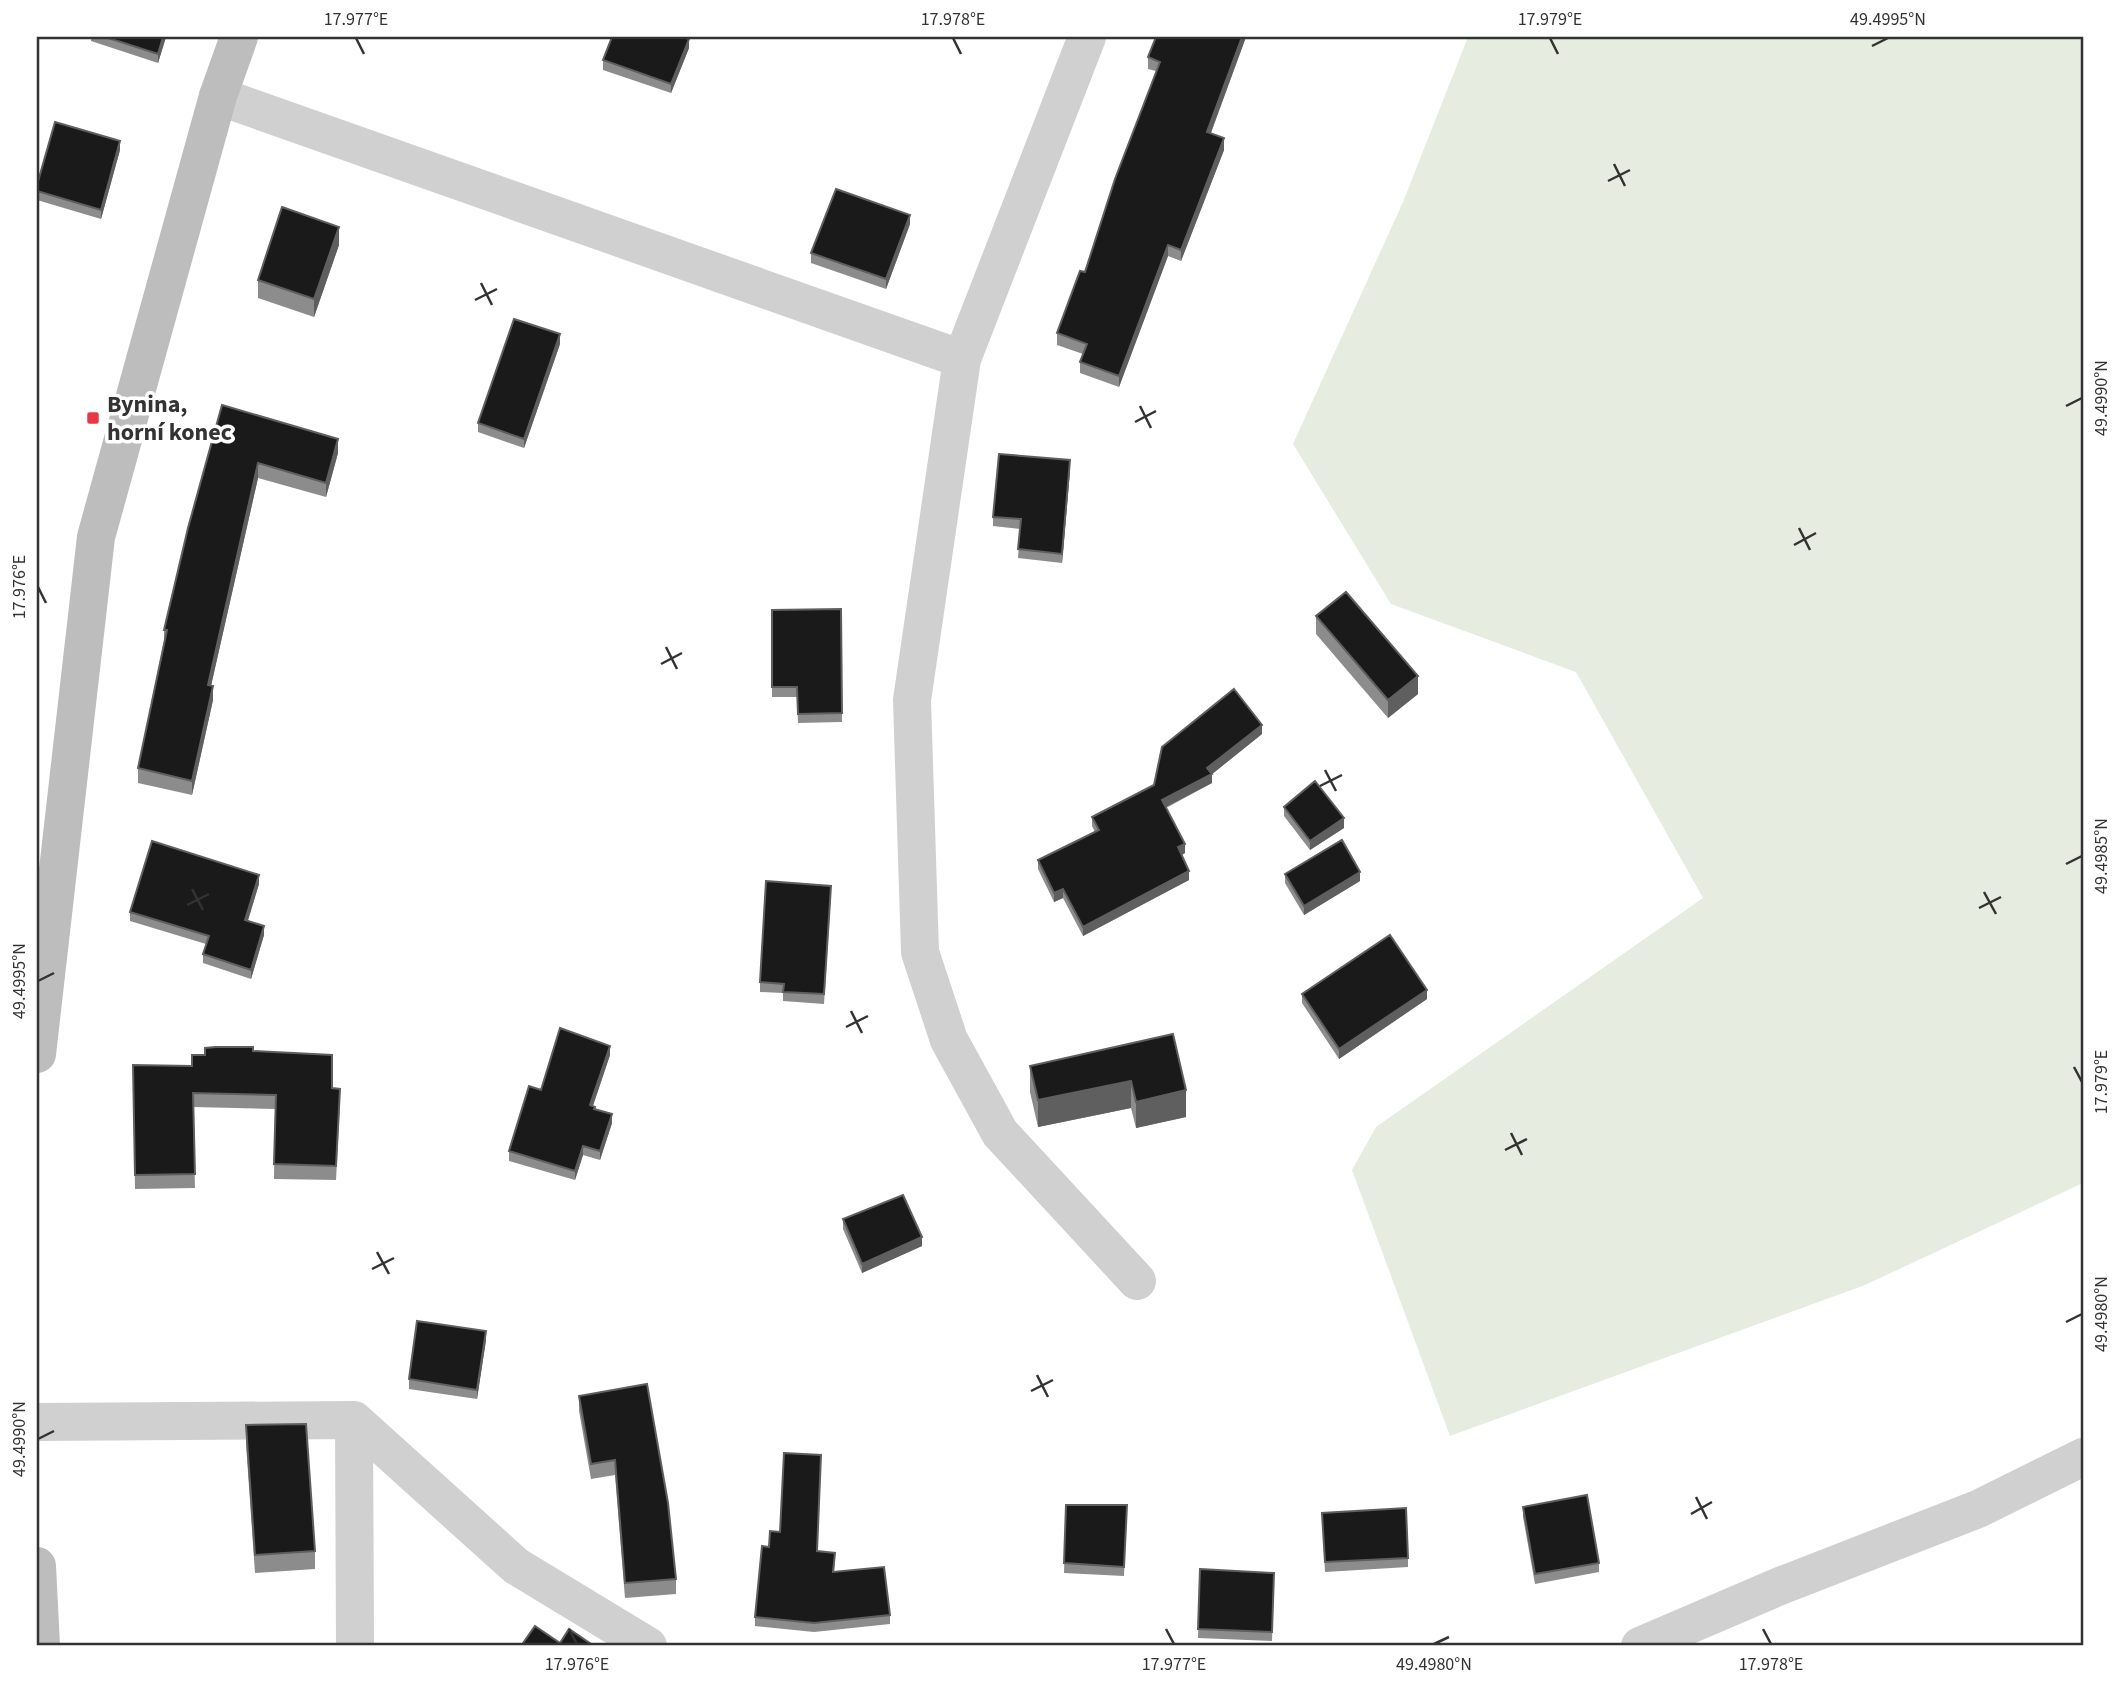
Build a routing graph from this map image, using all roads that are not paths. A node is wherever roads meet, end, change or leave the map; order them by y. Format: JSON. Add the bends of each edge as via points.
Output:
{"nodes":[{"id":1,"x":239,"y":37,"type":"edge"},
{"id":2,"x":1087,"y":37,"type":"edge"},
{"id":3,"x":218,"y":96,"type":"junction"},
{"id":4,"x":962,"y":359,"type":"junction"},
{"id":5,"x":37,"y":1054,"type":"edge"},
{"id":6,"x":1137,"y":1282,"type":"dead end"},
{"id":7,"x":354,"y":1420,"type":"junction"},
{"id":8,"x":37,"y":1422,"type":"edge"},
{"id":9,"x":2083,"y":1457,"type":"edge"},
{"id":10,"x":37,"y":1566,"type":"edge"},
{"id":11,"x":41,"y":1646,"type":"edge"},
{"id":12,"x":355,"y":1646,"type":"edge"},
{"id":13,"x":648,"y":1646,"type":"edge"},
{"id":14,"x":1640,"y":1646,"type":"edge"}],
"edges":[{"from":1,"to":3,"type":"street"},
{"from":2,"to":4,"type":"street"},
{"from":3,"to":4,"type":"street"},
{"from":3,"to":5,"type":"street","via":[[96,537]]},
{"from":4,"to":6,"type":"street","via":[[912,700],[920,952],[949,1040],[1000,1133]]},
{"from":7,"to":8,"type":"street"},
{"from":7,"to":12,"type":"street"},
{"from":7,"to":13,"type":"street","via":[[516,1566]]},
{"from":9,"to":14,"type":"street","via":[[1978,1508]]},
{"from":10,"to":11,"type":"street"}]}
